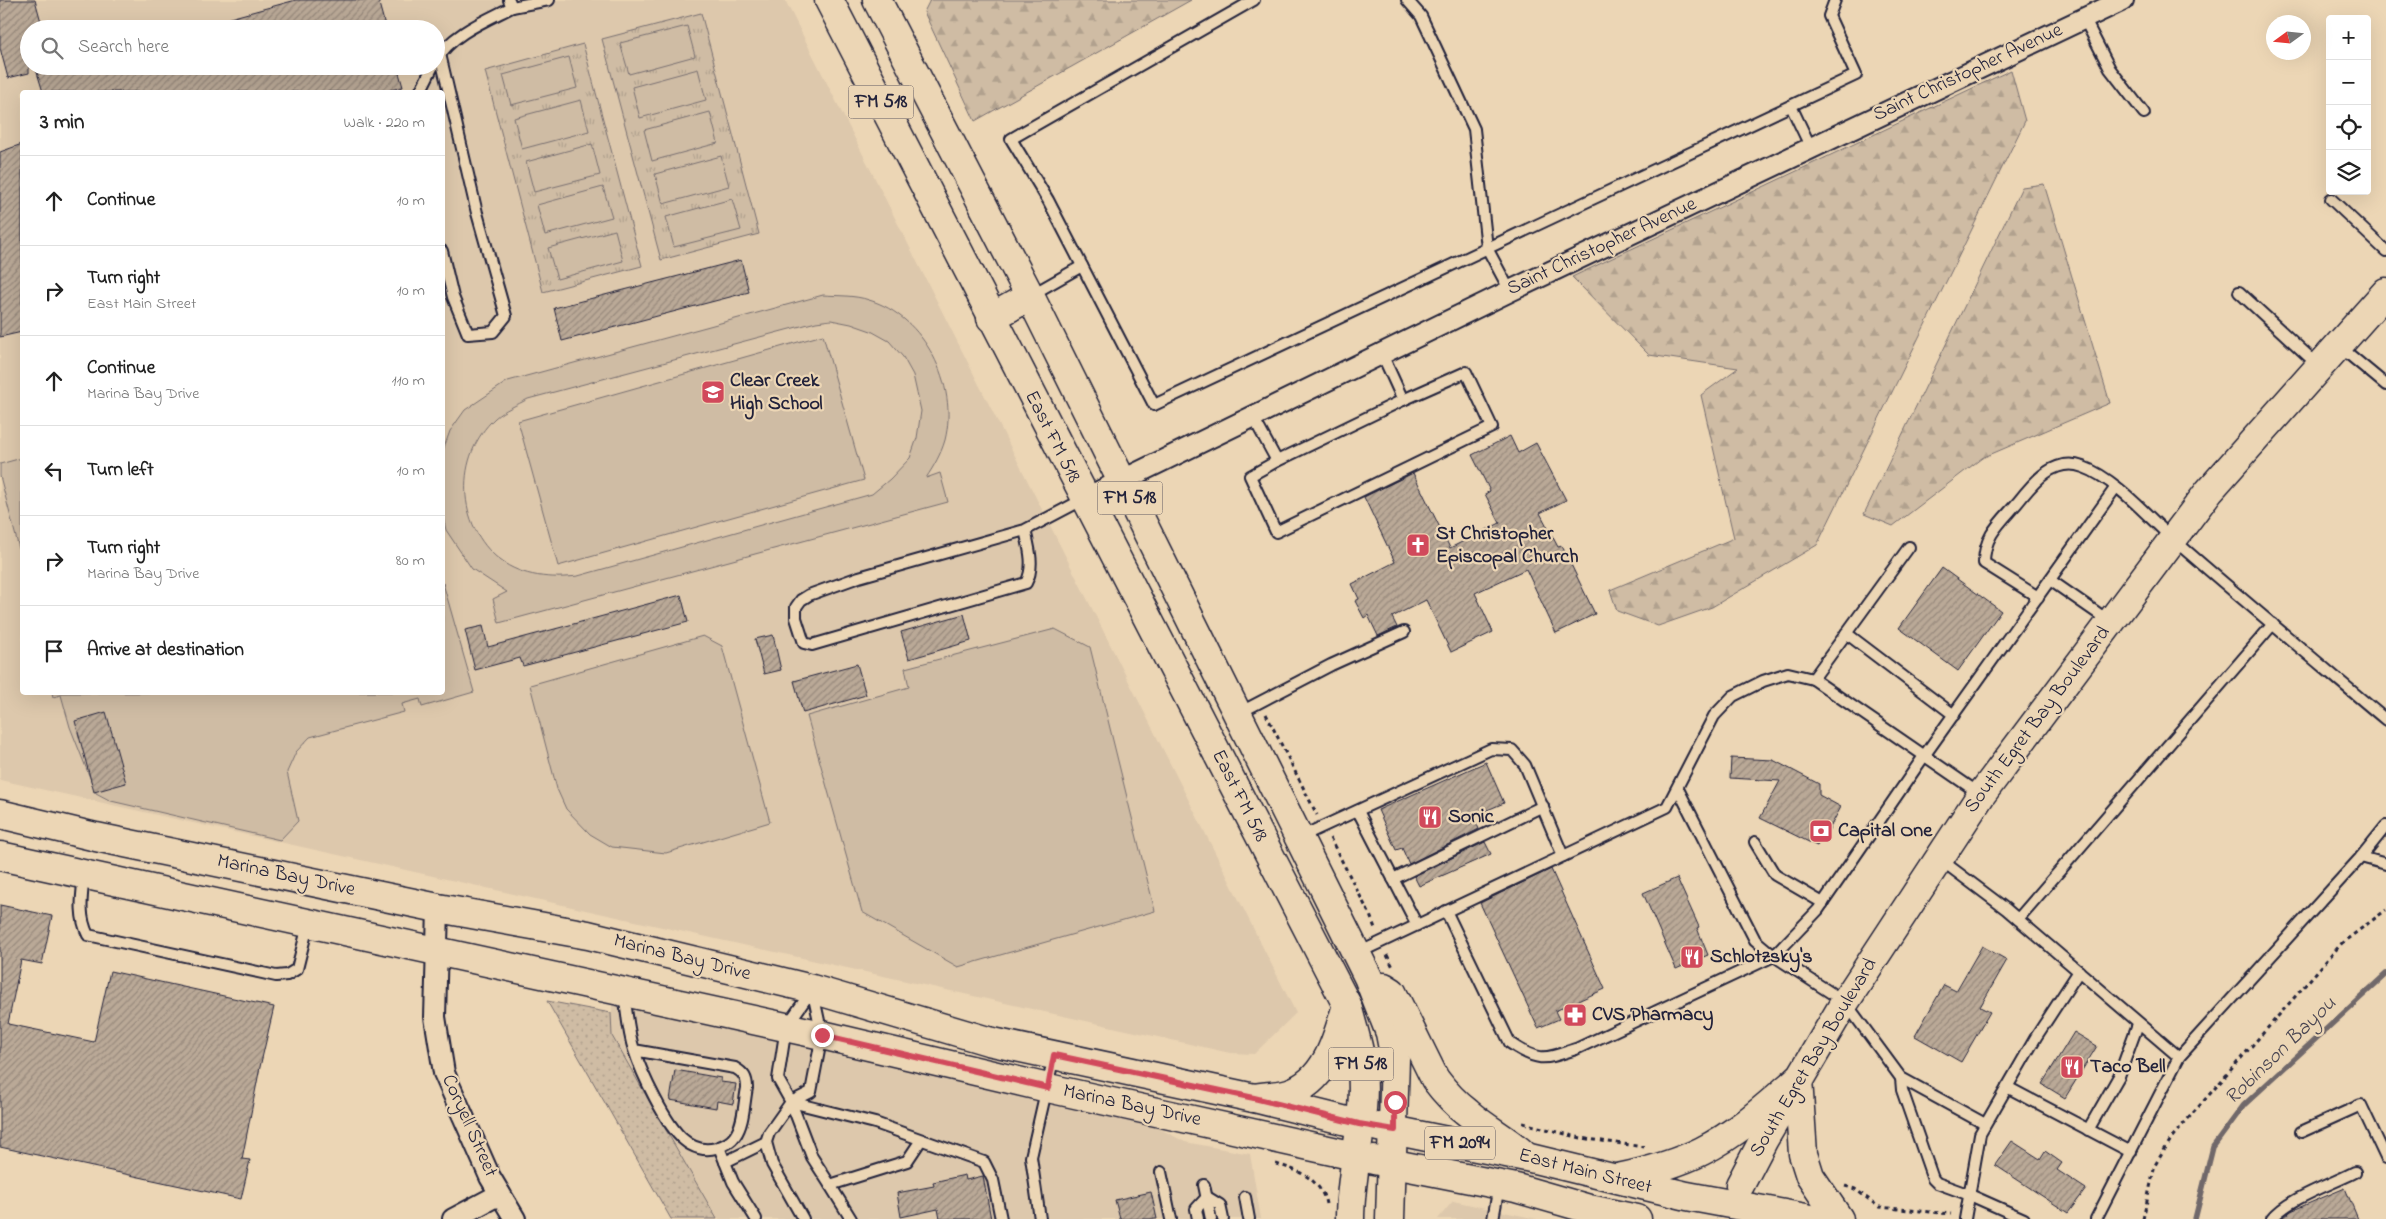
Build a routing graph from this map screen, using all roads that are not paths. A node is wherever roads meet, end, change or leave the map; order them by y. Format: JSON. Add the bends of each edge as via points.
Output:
{"nodes":[{"id":1,"x":549,"y":0,"type":"edge"},
{"id":2,"x":829,"y":0,"type":"edge"},
{"id":3,"x":876,"y":0,"type":"edge"},
{"id":4,"x":1254,"y":0,"type":"edge"},
{"id":5,"x":1407,"y":0,"type":"edge"},
{"id":6,"x":1835,"y":0,"type":"edge"},
{"id":7,"x":2123,"y":0,"type":"edge"},
{"id":8,"x":537,"y":1,"type":"edge"},
{"id":9,"x":511,"y":4,"type":"edge"},
{"id":10,"x":2084,"y":18,"type":"junction"},
{"id":11,"x":445,"y":50,"type":"edge"},
{"id":12,"x":428,"y":75,"type":"edge"},
{"id":13,"x":442,"y":75,"type":"edge"},
{"id":14,"x":421,"y":90,"type":"edge"},
{"id":15,"x":1791,"y":106,"type":"junction"},
{"id":16,"x":2144,"y":113,"type":"dead end"},
{"id":17,"x":1812,"y":148,"type":"junction"},
{"id":18,"x":2331,"y":199,"type":"dead end"},
{"id":19,"x":1487,"y":248,"type":"junction"},
{"id":20,"x":2386,"y":251,"type":"edge"},
{"id":21,"x":445,"y":264,"type":"edge"},
{"id":22,"x":1082,"y":266,"type":"junction"},
{"id":23,"x":1510,"y":291,"type":"junction"},
{"id":24,"x":2239,"y":292,"type":"dead end"},
{"id":25,"x":2386,"y":292,"type":"edge"},
{"id":26,"x":1030,"y":296,"type":"junction"},
{"id":27,"x":991,"y":318,"type":"junction"},
{"id":28,"x":2338,"y":346,"type":"junction"},
{"id":29,"x":1382,"y":354,"type":"junction"},
{"id":30,"x":2320,"y":367,"type":"junction"},
{"id":31,"x":2386,"y":385,"type":"edge"},
{"id":32,"x":1403,"y":400,"type":"junction"},
{"id":33,"x":1253,"y":417,"type":"junction"},
{"id":34,"x":1277,"y":462,"type":"junction"},
{"id":35,"x":1121,"y":481,"type":"junction"},
{"id":36,"x":2116,"y":487,"type":"junction"},
{"id":37,"x":1084,"y":499,"type":"junction"},
{"id":38,"x":1025,"y":530,"type":"junction"},
{"id":39,"x":2173,"y":539,"type":"junction"},
{"id":40,"x":1909,"y":546,"type":"dead end"},
{"id":41,"x":2050,"y":580,"type":"junction"},
{"id":42,"x":2038,"y":597,"type":"junction"},
{"id":43,"x":2110,"y":622,"type":"junction"},
{"id":44,"x":2273,"y":624,"type":"junction"},
{"id":45,"x":1404,"y":632,"type":"dead end"},
{"id":46,"x":1846,"y":633,"type":"junction"},
{"id":47,"x":1813,"y":679,"type":"junction"},
{"id":48,"x":1238,"y":714,"type":"junction"},
{"id":49,"x":1954,"y":715,"type":"junction"},
{"id":50,"x":2386,"y":720,"type":"edge"},
{"id":51,"x":1924,"y":756,"type":"junction"},
{"id":52,"x":1678,"y":789,"type":"junction"},
{"id":53,"x":1981,"y":795,"type":"junction"},
{"id":54,"x":1543,"y":806,"type":"junction"},
{"id":55,"x":1358,"y":811,"type":"junction"},
{"id":56,"x":0,"y":814,"type":"edge"},
{"id":57,"x":2386,"y":826,"type":"edge"},
{"id":58,"x":96,"y":836,"type":"junction"},
{"id":59,"x":1300,"y":837,"type":"junction"},
{"id":60,"x":1755,"y":842,"type":"dead end"},
{"id":61,"x":0,"y":856,"type":"edge"},
{"id":62,"x":1563,"y":856,"type":"junction"},
{"id":63,"x":1938,"y":857,"type":"junction"},
{"id":64,"x":2361,"y":857,"type":"junction"},
{"id":65,"x":2386,"y":864,"type":"edge"},
{"id":66,"x":84,"y":874,"type":"junction"},
{"id":67,"x":1393,"y":879,"type":"junction"},
{"id":68,"x":1823,"y":903,"type":"junction"},
{"id":69,"x":438,"y":908,"type":"junction"},
{"id":70,"x":1446,"y":911,"type":"junction"},
{"id":71,"x":2018,"y":919,"type":"junction"},
{"id":72,"x":308,"y":924,"type":"junction"},
{"id":73,"x":1417,"y":925,"type":"junction"},
{"id":74,"x":437,"y":952,"type":"junction"},
{"id":75,"x":1774,"y":956,"type":"junction"},
{"id":76,"x":1362,"y":965,"type":"junction"},
{"id":77,"x":2079,"y":971,"type":"junction"},
{"id":78,"x":812,"y":989,"type":"junction"},
{"id":79,"x":624,"y":992,"type":"junction"},
{"id":80,"x":1845,"y":1002,"type":"junction"},
{"id":81,"x":1347,"y":1005,"type":"junction"},
{"id":82,"x":2138,"y":1024,"type":"junction"},
{"id":83,"x":786,"y":1027,"type":"junction"},
{"id":84,"x":822,"y":1035,"type":"junction"},
{"id":85,"x":634,"y":1050,"type":"junction"},
{"id":86,"x":1054,"y":1055,"type":"junction"},
{"id":87,"x":2179,"y":1057,"type":"junction"},
{"id":88,"x":1901,"y":1078,"type":"junction"},
{"id":89,"x":1798,"y":1079,"type":"junction"},
{"id":90,"x":2007,"y":1087,"type":"junction"},
{"id":91,"x":1048,"y":1088,"type":"junction"},
{"id":92,"x":1254,"y":1098,"type":"junction"},
{"id":93,"x":792,"y":1102,"type":"junction"},
{"id":94,"x":1359,"y":1124,"type":"junction"},
{"id":95,"x":1986,"y":1124,"type":"junction"},
{"id":96,"x":1395,"y":1130,"type":"junction"},
{"id":97,"x":2088,"y":1130,"type":"junction"},
{"id":98,"x":2301,"y":1132,"type":"dead end"},
{"id":99,"x":921,"y":1140,"type":"junction"},
{"id":100,"x":766,"y":1142,"type":"junction"},
{"id":101,"x":719,"y":1147,"type":"junction"},
{"id":102,"x":2131,"y":1152,"type":"junction"},
{"id":103,"x":1355,"y":1156,"type":"junction"},
{"id":104,"x":1526,"y":1156,"type":"junction"},
{"id":105,"x":2386,"y":1158,"type":"edge"},
{"id":106,"x":725,"y":1162,"type":"junction"},
{"id":107,"x":1391,"y":1162,"type":"junction"},
{"id":108,"x":1161,"y":1172,"type":"dead end"},
{"id":109,"x":2355,"y":1172,"type":"dead end"},
{"id":110,"x":1614,"y":1179,"type":"junction"},
{"id":111,"x":830,"y":1185,"type":"junction"},
{"id":112,"x":1204,"y":1185,"type":"dead end"},
{"id":113,"x":1499,"y":1186,"type":"junction"},
{"id":114,"x":500,"y":1194,"type":"junction"},
{"id":115,"x":1970,"y":1194,"type":"junction"},
{"id":116,"x":1206,"y":1197,"type":"junction"},
{"id":117,"x":1245,"y":1197,"type":"dead end"},
{"id":118,"x":1748,"y":1204,"type":"edge"},
{"id":119,"x":1716,"y":1211,"type":"edge"},
{"id":120,"x":1965,"y":1218,"type":"edge"},
{"id":121,"x":453,"y":1219,"type":"edge"},
{"id":122,"x":515,"y":1219,"type":"edge"},
{"id":123,"x":756,"y":1219,"type":"edge"},
{"id":124,"x":803,"y":1219,"type":"edge"},
{"id":125,"x":851,"y":1219,"type":"edge"},
{"id":126,"x":1001,"y":1219,"type":"edge"},
{"id":127,"x":1040,"y":1219,"type":"edge"},
{"id":128,"x":1170,"y":1219,"type":"edge"},
{"id":129,"x":1198,"y":1219,"type":"edge"},
{"id":130,"x":1211,"y":1219,"type":"edge"},
{"id":131,"x":1223,"y":1219,"type":"edge"},
{"id":132,"x":1249,"y":1219,"type":"edge"},
{"id":133,"x":1350,"y":1219,"type":"edge"},
{"id":134,"x":1390,"y":1219,"type":"edge"},
{"id":135,"x":1493,"y":1219,"type":"edge"},
{"id":136,"x":1637,"y":1219,"type":"edge"},
{"id":137,"x":1811,"y":1219,"type":"edge"},
{"id":138,"x":1839,"y":1219,"type":"edge"},
{"id":139,"x":2024,"y":1219,"type":"edge"},
{"id":140,"x":2096,"y":1219,"type":"edge"},
{"id":141,"x":2272,"y":1219,"type":"edge"}],
"edges":[{"from":1,"to":8,"type":"lane"},
{"from":2,"to":27,"type":"main road","name":"East FM 518","number":"FM 518"},
{"from":3,"to":26,"type":"main road","name":"East FM 518","number":"FM 518"},
{"from":4,"to":22,"type":"lane","via":[[1011,139],[1048,200]]},
{"from":5,"to":19,"type":"lane","via":[[1421,16],[1474,130]]},
{"from":6,"to":15,"type":"lane","via":[[1829,16],[1856,75]]},
{"from":7,"to":10,"type":"street","name":"Saint Christopher Avenue"},
{"from":8,"to":9,"type":"lane"},
{"from":9,"to":11,"type":"lane","via":[[466,31]]},
{"from":10,"to":16,"type":"lane","via":[[2110,69]]},
{"from":10,"to":17,"type":"street","name":"Saint Christopher Avenue"},
{"from":12,"to":14,"type":"lane"},
{"from":13,"to":21,"type":"lane","via":[[506,316],[493,332],[468,334],[453,297]]},
{"from":15,"to":17,"type":"lane"},
{"from":15,"to":19,"type":"lane"},
{"from":17,"to":23,"type":"street","name":"Saint Christopher Avenue"},
{"from":18,"to":20,"type":"lane"},
{"from":19,"to":22,"type":"lane","via":[[1154,405]]},
{"from":19,"to":23,"type":"lane"},
{"from":22,"to":26,"type":"lane"},
{"from":23,"to":29,"type":"street","name":"Saint Christopher Avenue"},
{"from":24,"to":30,"type":"lane"},
{"from":25,"to":28,"type":"main road","name":"South Egret Bay Boulevard"},
{"from":26,"to":27,"type":"main road"},
{"from":26,"to":35,"type":"main road","name":"East FM 518","number":"FM 518"},
{"from":27,"to":37,"type":"main road","name":"East FM 518","number":"FM 518"},
{"from":28,"to":30,"type":"main road","name":"South Egret Bay Boulevard"},
{"from":28,"to":31,"type":"lane"},
{"from":29,"to":32,"type":"lane"},
{"from":29,"to":33,"type":"street","name":"Saint Christopher Avenue"},
{"from":30,"to":39,"type":"main road","name":"South Egret Bay Boulevard","via":[[2209,491]]},
{"from":32,"to":34,"type":"lane"},
{"from":32,"to":34,"type":"lane","via":[[1466,372],[1492,427],[1276,532],[1250,476]]},
{"from":33,"to":34,"type":"lane"},
{"from":33,"to":35,"type":"street","name":"Saint Christopher Avenue"},
{"from":35,"to":37,"type":"street","name":"Saint Christopher Avenue"},
{"from":35,"to":48,"type":"main road","name":"East FM 518","number":"FM 518"},
{"from":36,"to":39,"type":"lane"},
{"from":36,"to":41,"type":"lane"},
{"from":36,"to":42,"type":"lane","via":[[2083,467],[2068,465],[2054,469],[2040,476],[1990,534],[1984,548],[1984,563]]},
{"from":37,"to":38,"type":"lane"},
{"from":37,"to":81,"type":"main road","name":"East FM 518","number":"FM 518"},
{"from":38,"to":38,"type":"lane","via":[[1030,547],[1031,574],[1026,583],[812,646],[804,643],[796,607],[809,595],[860,577]]},
{"from":39,"to":43,"type":"main road","name":"South Egret Bay Boulevard"},
{"from":39,"to":44,"type":"lane"},
{"from":40,"to":46,"type":"lane"},
{"from":41,"to":42,"type":"lane"},
{"from":41,"to":43,"type":"lane"},
{"from":42,"to":49,"type":"lane"},
{"from":43,"to":53,"type":"main road","name":"South Egret Bay Boulevard"},
{"from":44,"to":50,"type":"lane"},
{"from":44,"to":71,"type":"lane"},
{"from":45,"to":48,"type":"lane"},
{"from":46,"to":47,"type":"lane"},
{"from":46,"to":49,"type":"lane"},
{"from":47,"to":51,"type":"lane"},
{"from":47,"to":52,"type":"lane","via":[[1788,673],[1732,696],[1714,716]]},
{"from":48,"to":59,"type":"main road","name":"East FM 518","number":"FM 518"},
{"from":49,"to":51,"type":"lane"},
{"from":51,"to":53,"type":"lane"},
{"from":51,"to":68,"type":"lane"},
{"from":52,"to":62,"type":"lane","via":[[1667,807]]},
{"from":52,"to":75,"type":"lane","via":[[1754,940]]},
{"from":53,"to":63,"type":"main road","name":"South Egret Bay Boulevard"},
{"from":54,"to":55,"type":"lane","via":[[1526,765],[1512,750],[1491,749]]},
{"from":54,"to":62,"type":"lane"},
{"from":54,"to":67,"type":"lane"},
{"from":55,"to":59,"type":"lane"},
{"from":55,"to":67,"type":"lane"},
{"from":56,"to":58,"type":"main road","name":"Marina Bay Drive","number":"FM 2094"},
{"from":57,"to":64,"type":"lane"},
{"from":58,"to":66,"type":"main road"},
{"from":58,"to":69,"type":"main road","name":"Marina Bay Drive","number":"FM 2094"},
{"from":59,"to":76,"type":"main road","name":"East FM 518","number":"FM 518"},
{"from":60,"to":68,"type":"lane","via":[[1775,875]]},
{"from":61,"to":66,"type":"main road","name":"Marina Bay Drive"},
{"from":62,"to":70,"type":"lane"},
{"from":63,"to":71,"type":"lane"},
{"from":63,"to":80,"type":"main road","name":"South Egret Bay Boulevard"},
{"from":64,"to":65,"type":"lane"},
{"from":64,"to":87,"type":"lane"},
{"from":66,"to":72,"type":"main road","name":"Marina Bay Drive"},
{"from":66,"to":72,"type":"lane","via":[[81,903],[83,925],[88,935],[276,976],[298,969]]},
{"from":67,"to":73,"type":"lane"},
{"from":68,"to":75,"type":"lane"},
{"from":69,"to":74,"type":"street","name":"Coryell Street"},
{"from":69,"to":78,"type":"main road","name":"Marina Bay Drive","number":"FM 2094","via":[[588,935]]},
{"from":70,"to":73,"type":"lane"},
{"from":70,"to":75,"type":"lane","via":[[1510,1043],[1527,1055],[1547,1058],[1576,1049]]},
{"from":71,"to":77,"type":"lane"},
{"from":72,"to":74,"type":"main road","name":"Marina Bay Drive"},
{"from":73,"to":76,"type":"lane"},
{"from":74,"to":79,"type":"main road","name":"Marina Bay Drive"},
{"from":74,"to":114,"type":"street","name":"Coryell Street","via":[[435,1017],[444,1073]]},
{"from":75,"to":80,"type":"lane"},
{"from":76,"to":96,"type":"main road","name":"East FM 518","via":[[1390,1033],[1395,1058]]},
{"from":76,"to":104,"type":"main road","number":"FM 518","via":[[1392,992],[1442,1088],[1467,1113]]},
{"from":77,"to":82,"type":"lane"},
{"from":77,"to":90,"type":"lane"},
{"from":78,"to":83,"type":"lane"},
{"from":78,"to":84,"type":"lane"},
{"from":78,"to":86,"type":"main road","name":"Marina Bay Drive","number":"FM 2094","via":[[988,1041]]},
{"from":79,"to":83,"type":"main road","name":"Marina Bay Drive"},
{"from":79,"to":85,"type":"lane"},
{"from":80,"to":88,"type":"lane"},
{"from":80,"to":89,"type":"main road","name":"South Egret Bay Boulevard"},
{"from":81,"to":92,"type":"main road","via":[[1324,1065],[1312,1080],[1290,1093]]},
{"from":81,"to":94,"type":"main road","number":"FM 518","via":[[1362,1069]]},
{"from":82,"to":87,"type":"lane"},
{"from":82,"to":97,"type":"lane","via":[[2119,1076]]},
{"from":83,"to":84,"type":"main road","name":"Marina Bay Drive"},
{"from":83,"to":93,"type":"lane","via":[[778,1079]]},
{"from":84,"to":91,"type":"main road","name":"Marina Bay Drive"},
{"from":84,"to":93,"type":"lane","via":[[811,1092]]},
{"from":85,"to":101,"type":"lane","via":[[642,1073],[683,1140],[694,1147],[709,1150]]},
{"from":85,"to":101,"type":"lane","via":[[741,1071],[747,1088],[740,1123],[736,1135]]},
{"from":86,"to":91,"type":"lane"},
{"from":86,"to":92,"type":"main road","name":"Marina Bay Drive","number":"FM 2094"},
{"from":87,"to":102,"type":"lane"},
{"from":88,"to":95,"type":"lane"},
{"from":88,"to":115,"type":"lane","via":[[1902,1090],[1933,1179]]},
{"from":89,"to":110,"type":"main road","via":[[1758,1113],[1702,1151],[1670,1164]]},
{"from":89,"to":118,"type":"main road","name":"South Egret Bay Boulevard"},
{"from":89,"to":138,"type":"main road","via":[[1803,1154],[1810,1176]]},
{"from":90,"to":95,"type":"lane"},
{"from":90,"to":97,"type":"lane"},
{"from":91,"to":103,"type":"main road","name":"Marina Bay Drive"},
{"from":91,"to":127,"type":"lane","via":[[1031,1157]]},
{"from":92,"to":94,"type":"main road","name":"Marina Bay Drive","number":"FM 2094"},
{"from":93,"to":99,"type":"lane","via":[[875,1123]]},
{"from":93,"to":100,"type":"lane"},
{"from":93,"to":111,"type":"lane","via":[[812,1157]]},
{"from":94,"to":96,"type":"main road","name":"East Main Street","number":"FM 2094"},
{"from":94,"to":103,"type":"main road","number":"FM 518"},
{"from":95,"to":115,"type":"lane","via":[[1980,1134]]},
{"from":96,"to":104,"type":"main road","name":"East Main Street","number":"FM 2094"},
{"from":96,"to":107,"type":"main road","name":"East FM 518"},
{"from":97,"to":102,"type":"lane"},
{"from":98,"to":105,"type":"lane","via":[[2361,1105]]},
{"from":99,"to":111,"type":"lane","via":[[906,1161]]},
{"from":99,"to":126,"type":"lane","via":[[984,1162],[993,1180]]},
{"from":100,"to":106,"type":"lane"},
{"from":100,"to":124,"type":"lane","via":[[772,1164]]},
{"from":101,"to":106,"type":"lane"},
{"from":102,"to":140,"type":"lane"},
{"from":103,"to":107,"type":"main road","name":"East Main Street"},
{"from":103,"to":133,"type":"main road"},
{"from":104,"to":110,"type":"main road","name":"East Main Street","number":"FM 518"},
{"from":106,"to":123,"type":"lane","via":[[733,1182]]},
{"from":107,"to":113,"type":"main road","name":"East Main Street"},
{"from":107,"to":134,"type":"main road","name":"East FM 518"},
{"from":108,"to":128,"type":"lane"},
{"from":109,"to":141,"type":"lane","via":[[2290,1204]]},
{"from":110,"to":119,"type":"main road","name":"East Main Street","number":"FM 518"},
{"from":111,"to":125,"type":"lane"},
{"from":112,"to":116,"type":"lane"},
{"from":113,"to":135,"type":"lane"},
{"from":113,"to":136,"type":"main road","name":"East Main Street"},
{"from":114,"to":121,"type":"street"},
{"from":114,"to":122,"type":"street","name":"Coryell Street"},
{"from":115,"to":120,"type":"lane"},
{"from":115,"to":139,"type":"lane"},
{"from":116,"to":129,"type":"lane","via":[[1196,1209]]},
{"from":116,"to":130,"type":"lane"},
{"from":116,"to":131,"type":"lane","via":[[1220,1205]]},
{"from":117,"to":132,"type":"lane"},
{"from":118,"to":119,"type":"main road","name":"East Main Street","number":"FM 518"},
{"from":118,"to":137,"type":"main road","name":"East Main Street","number":"FM 518"}]}
